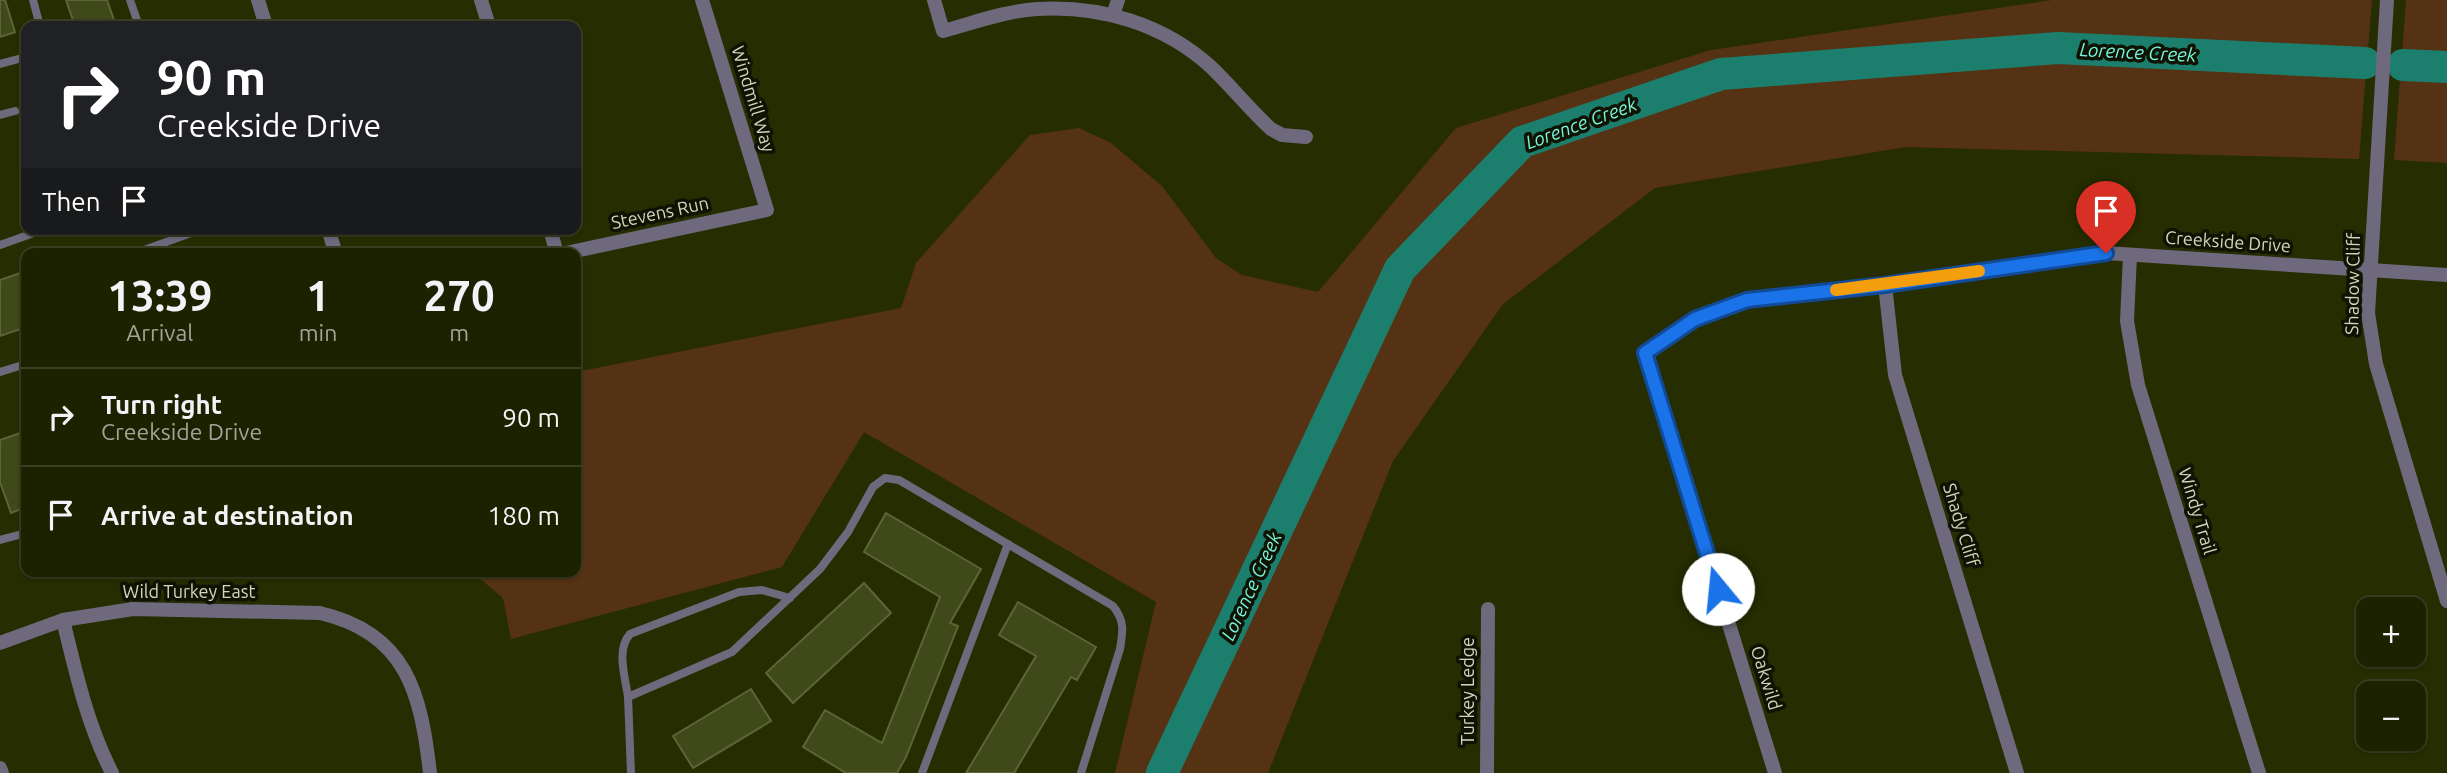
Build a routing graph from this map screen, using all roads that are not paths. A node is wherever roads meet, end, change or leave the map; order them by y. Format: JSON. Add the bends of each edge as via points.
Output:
{"nodes":[{"id":1,"x":33,"y":0,"type":"edge"},
{"id":2,"x":130,"y":0,"type":"edge"},
{"id":3,"x":258,"y":0,"type":"edge"},
{"id":4,"x":481,"y":0,"type":"edge"},
{"id":5,"x":702,"y":0,"type":"edge"},
{"id":6,"x":934,"y":0,"type":"edge"},
{"id":7,"x":1118,"y":0,"type":"edge"},
{"id":8,"x":2387,"y":0,"type":"edge"},
{"id":9,"x":1113,"y":15,"type":"junction"},
{"id":10,"x":39,"y":21,"type":"edge"},
{"id":11,"x":137,"y":21,"type":"edge"},
{"id":12,"x":264,"y":21,"type":"edge"},
{"id":13,"x":487,"y":21,"type":"edge"},
{"id":14,"x":21,"y":58,"type":"edge"},
{"id":15,"x":0,"y":64,"type":"edge"},
{"id":16,"x":15,"y":111,"type":"dead end"},
{"id":17,"x":0,"y":115,"type":"edge"},
{"id":18,"x":1306,"y":137,"type":"dead end"},
{"id":19,"x":767,"y":210,"type":"joint"},
{"id":20,"x":28,"y":235,"type":"edge"},
{"id":21,"x":185,"y":235,"type":"edge"},
{"id":22,"x":0,"y":245,"type":"edge"},
{"id":23,"x":150,"y":248,"type":"edge"},
{"id":24,"x":581,"y":249,"type":"edge"},
{"id":25,"x":2130,"y":255,"type":"junction"},
{"id":26,"x":2371,"y":270,"type":"junction"},
{"id":27,"x":2447,"y":275,"type":"edge"},
{"id":28,"x":1885,"y":285,"type":"junction"},
{"id":29,"x":1645,"y":353,"type":"joint"},
{"id":30,"x":21,"y":366,"type":"edge"},
{"id":31,"x":0,"y":372,"type":"edge"},
{"id":32,"x":21,"y":534,"type":"edge"},
{"id":33,"x":0,"y":540,"type":"edge"},
{"id":34,"x":1008,"y":544,"type":"junction"},
{"id":35,"x":790,"y":598,"type":"junction"},
{"id":36,"x":2447,"y":601,"type":"edge"},
{"id":37,"x":1488,"y":609,"type":"dead end"},
{"id":38,"x":63,"y":620,"type":"junction"},
{"id":39,"x":0,"y":643,"type":"edge"},
{"id":40,"x":628,"y":697,"type":"junction"},
{"id":41,"x":112,"y":773,"type":"edge"},
{"id":42,"x":429,"y":773,"type":"edge"},
{"id":43,"x":631,"y":773,"type":"edge"},
{"id":44,"x":922,"y":773,"type":"edge"},
{"id":45,"x":1081,"y":773,"type":"edge"},
{"id":46,"x":1487,"y":773,"type":"edge"},
{"id":47,"x":1775,"y":773,"type":"edge"},
{"id":48,"x":2017,"y":773,"type":"edge"},
{"id":49,"x":2259,"y":773,"type":"edge"}],
"edges":[{"from":1,"to":10,"type":"lane"},
{"from":2,"to":11,"type":"lane"},
{"from":3,"to":12,"type":"street"},
{"from":4,"to":13,"type":"street"},
{"from":5,"to":19,"type":"street","name":"Windmill Way"},
{"from":6,"to":9,"type":"street","via":[[943,31],[1036,9]]},
{"from":7,"to":9,"type":"street"},
{"from":8,"to":26,"type":"street","name":"Shadow Cliff"},
{"from":9,"to":18,"type":"street","via":[[1174,40],[1212,68],[1271,129]]},
{"from":14,"to":15,"type":"lane"},
{"from":16,"to":17,"type":"lane"},
{"from":19,"to":24,"type":"street","name":"Stevens Run"},
{"from":20,"to":22,"type":"lane"},
{"from":21,"to":23,"type":"lane"},
{"from":25,"to":26,"type":"street","name":"Creekside Drive"},
{"from":25,"to":28,"type":"street","name":"Creekside Drive","via":[[2106,253]]},
{"from":25,"to":49,"type":"street","name":"Windy Trail","via":[[2127,321],[2135,374]]},
{"from":26,"to":27,"type":"street","name":"Creekside Drive"},
{"from":26,"to":36,"type":"street","name":"Shadow Cliff","via":[[2368,313],[2372,348]]},
{"from":28,"to":29,"type":"street","name":"Creekside Drive","via":[[1747,300],[1695,319]]},
{"from":28,"to":48,"type":"street","name":"Shady Cliff","via":[[1895,375]]},
{"from":29,"to":47,"type":"street","name":"Oakwild"},
{"from":30,"to":31,"type":"lane"},
{"from":32,"to":33,"type":"lane"},
{"from":34,"to":35,"type":"lane","via":[[899,480],[885,478],[873,487],[820,569]]},
{"from":34,"to":44,"type":"lane"},
{"from":34,"to":45,"type":"lane","via":[[1113,606],[1121,616],[1120,649]]},
{"from":35,"to":40,"type":"lane","via":[[732,652]]},
{"from":35,"to":40,"type":"lane","via":[[762,590],[739,592],[630,634],[622,653]]},
{"from":37,"to":46,"type":"street","name":"Turkey Ledge"},
{"from":38,"to":39,"type":"street","name":"Wild Turkey East"},
{"from":38,"to":41,"type":"street","via":[[81,697]]},
{"from":38,"to":42,"type":"street","name":"Wild Turkey East","via":[[133,609],[320,613],[344,618],[377,638],[406,670],[418,706]]},
{"from":40,"to":43,"type":"lane"}]}
